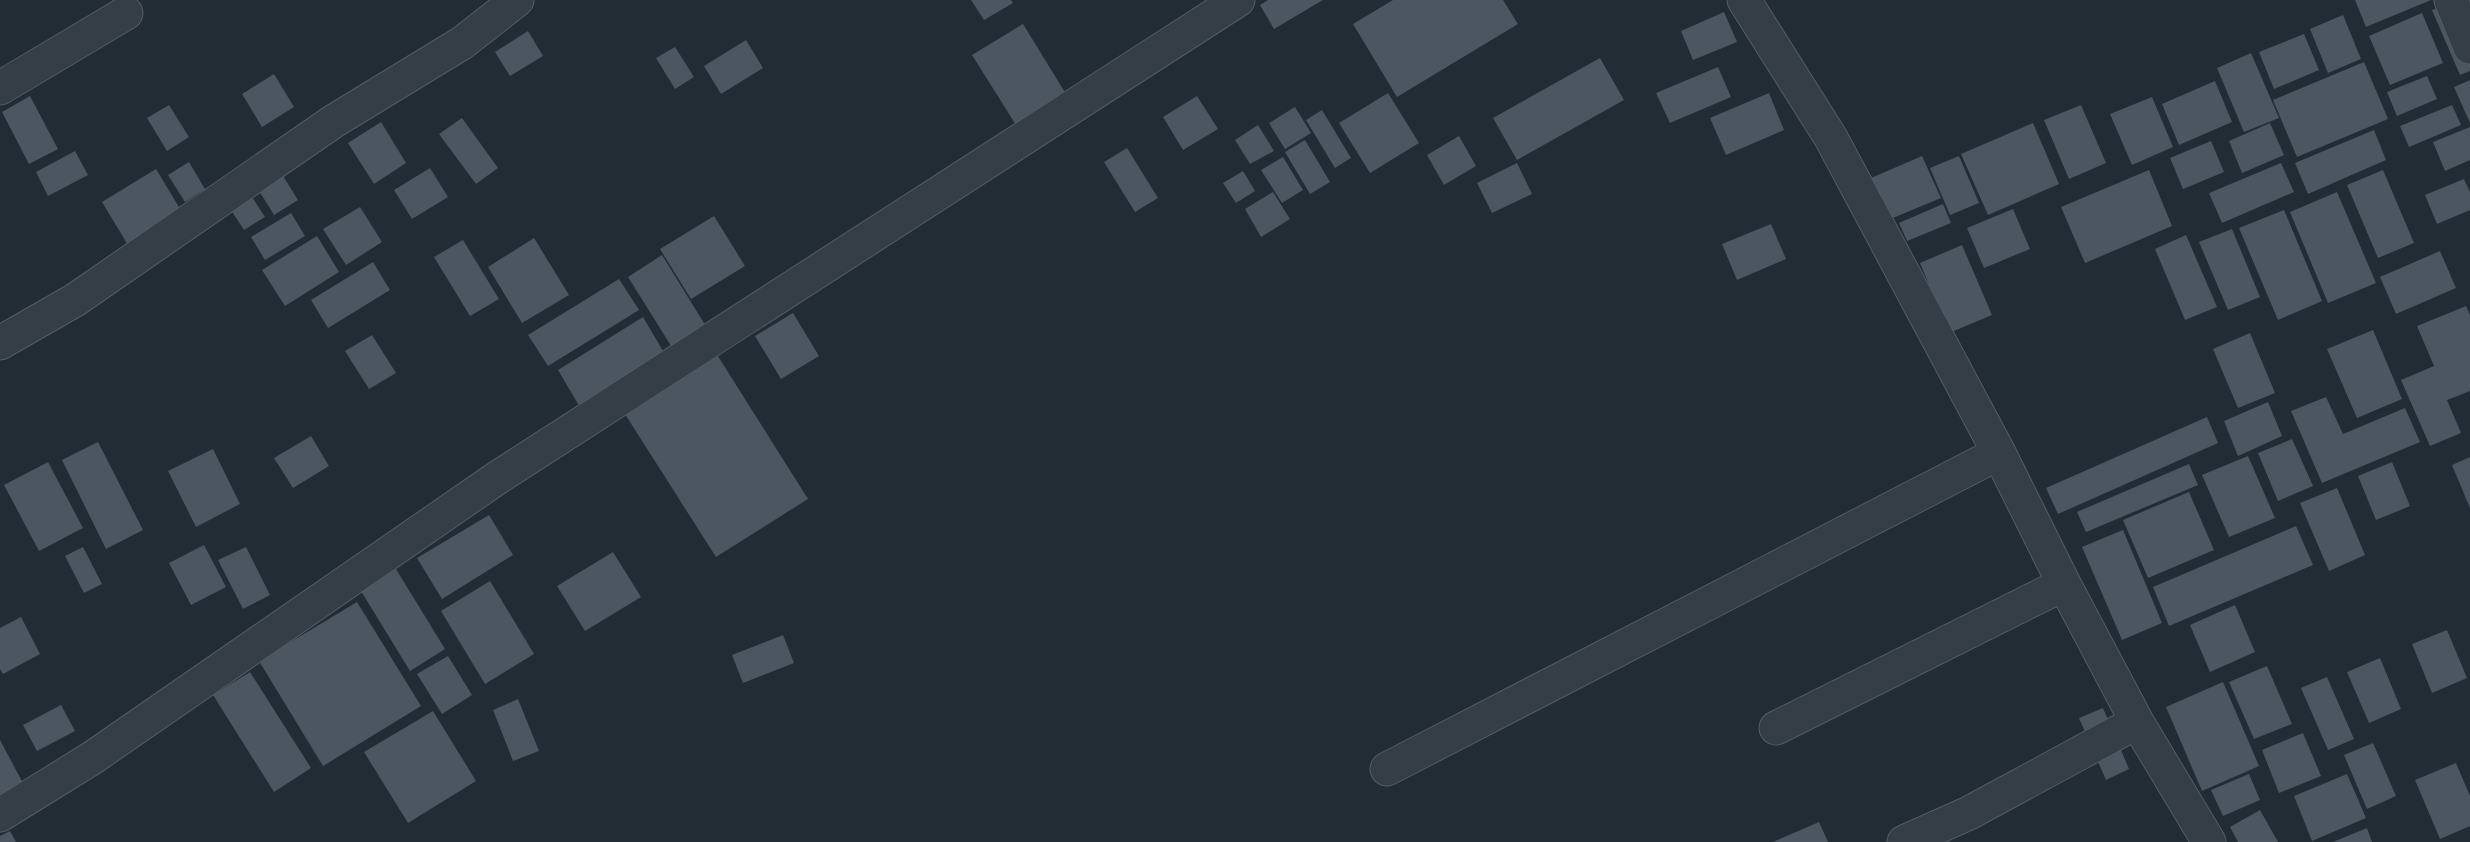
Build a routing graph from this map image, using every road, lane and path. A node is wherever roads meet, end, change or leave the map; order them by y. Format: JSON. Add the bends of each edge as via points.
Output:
{"nodes":[{"id":1,"x":517,"y":0,"type":"edge"},
{"id":2,"x":1238,"y":0,"type":"edge"},
{"id":3,"x":1744,"y":0,"type":"edge"},
{"id":4,"x":2451,"y":0,"type":"edge"},
{"id":5,"x":126,"y":13,"type":"dead end"},
{"id":6,"x":2470,"y":48,"type":"edge"},
{"id":7,"x":0,"y":88,"type":"edge"},
{"id":8,"x":0,"y":343,"type":"edge"},
{"id":9,"x":1999,"y":453,"type":"junction"},
{"id":10,"x":2064,"y":584,"type":"junction"},
{"id":11,"x":2137,"y":722,"type":"junction"},
{"id":12,"x":1776,"y":728,"type":"dead end"},
{"id":13,"x":1387,"y":769,"type":"dead end"},
{"id":14,"x":0,"y":815,"type":"edge"},
{"id":15,"x":1904,"y":842,"type":"edge"},
{"id":16,"x":2209,"y":842,"type":"edge"}],
"edges":[{"from":1,"to":8,"type":"street","via":[[462,43],[334,121],[75,300]]},
{"from":2,"to":14,"type":"street","via":[[497,478],[92,758]]},
{"from":3,"to":9,"type":"street","via":[[1831,138]]},
{"from":4,"to":6,"type":"street"},
{"from":5,"to":7,"type":"street"},
{"from":9,"to":10,"type":"street"},
{"from":9,"to":13,"type":"street"},
{"from":10,"to":11,"type":"street"},
{"from":10,"to":12,"type":"street"},
{"from":11,"to":15,"type":"street","via":[[1969,813]]},
{"from":11,"to":16,"type":"street"}]}
